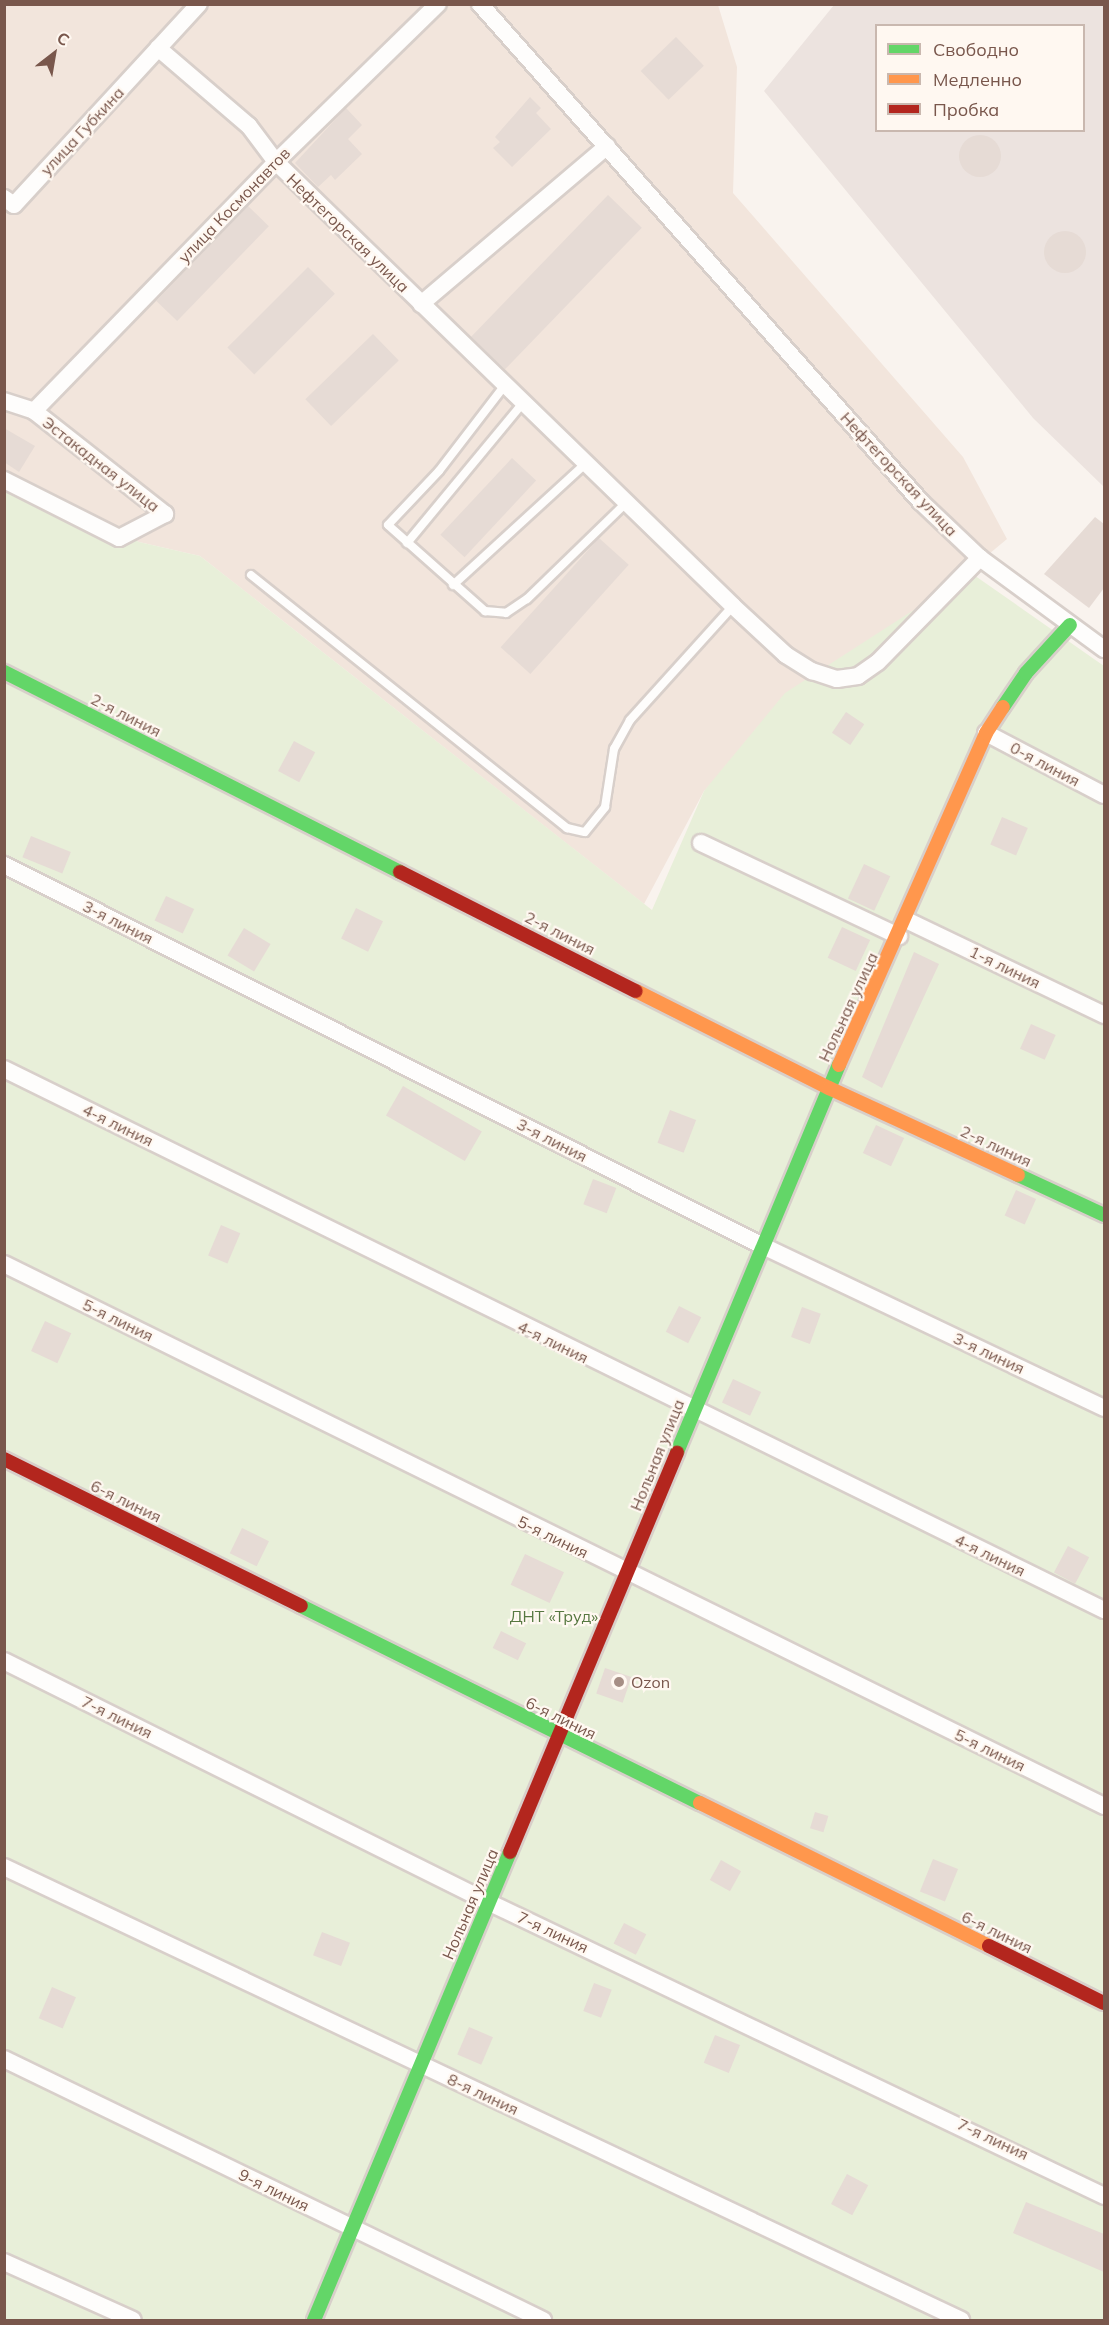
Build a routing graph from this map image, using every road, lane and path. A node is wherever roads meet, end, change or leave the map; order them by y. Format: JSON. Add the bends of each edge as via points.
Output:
{"nodes":[{"id":1,"x":199,"y":4,"type":"edge"},
{"id":2,"x":438,"y":4,"type":"edge"},
{"id":3,"x":480,"y":4,"type":"edge"},
{"id":4,"x":158,"y":48,"type":"junction"},
{"id":5,"x":607,"y":146,"type":"junction"},
{"id":6,"x":276,"y":162,"type":"junction"},
{"id":7,"x":4,"y":198,"type":"edge"},
{"id":8,"x":421,"y":304,"type":"junction"},
{"id":9,"x":505,"y":385,"type":"junction"},
{"id":10,"x":4,"y":401,"type":"edge"},
{"id":11,"x":523,"y":403,"type":"junction"},
{"id":12,"x":34,"y":411,"type":"junction"},
{"id":13,"x":586,"y":463,"type":"junction"},
{"id":14,"x":4,"y":480,"type":"edge"},
{"id":15,"x":627,"y":502,"type":"junction"},
{"id":16,"x":407,"y":543,"type":"junction"},
{"id":17,"x":980,"y":558,"type":"junction"},
{"id":18,"x":251,"y":575,"type":"dead end"},
{"id":19,"x":453,"y":585,"type":"junction"},
{"id":20,"x":733,"y":606,"type":"junction"},
{"id":21,"x":1070,"y":625,"type":"junction"},
{"id":22,"x":1104,"y":649,"type":"edge"},
{"id":23,"x":4,"y":672,"type":"edge"},
{"id":24,"x":986,"y":733,"type":"junction"},
{"id":25,"x":1104,"y":795,"type":"edge"},
{"id":26,"x":701,"y":843,"type":"dead end"},
{"id":27,"x":4,"y":865,"type":"edge"},
{"id":28,"x":903,"y":928,"type":"junction"},
{"id":29,"x":1104,"y":1015,"type":"edge"},
{"id":30,"x":4,"y":1069,"type":"edge"},
{"id":31,"x":829,"y":1088,"type":"junction"},
{"id":32,"x":1104,"y":1215,"type":"edge"},
{"id":33,"x":763,"y":1246,"type":"junction"},
{"id":34,"x":4,"y":1264,"type":"edge"},
{"id":35,"x":1104,"y":1407,"type":"edge"},
{"id":36,"x":693,"y":1412,"type":"junction"},
{"id":37,"x":4,"y":1459,"type":"edge"},
{"id":38,"x":627,"y":1573,"type":"junction"},
{"id":39,"x":1104,"y":1610,"type":"edge"},
{"id":40,"x":4,"y":1661,"type":"edge"},
{"id":41,"x":561,"y":1736,"type":"junction"},
{"id":42,"x":1104,"y":1806,"type":"edge"},
{"id":43,"x":4,"y":1866,"type":"edge"},
{"id":44,"x":488,"y":1902,"type":"junction"},
{"id":45,"x":1104,"y":2002,"type":"edge"},
{"id":46,"x":4,"y":2059,"type":"edge"},
{"id":47,"x":421,"y":2065,"type":"junction"},
{"id":48,"x":1104,"y":2196,"type":"edge"},
{"id":49,"x":351,"y":2227,"type":"junction"},
{"id":50,"x":4,"y":2262,"type":"edge"},
{"id":51,"x":132,"y":2320,"type":"edge"},
{"id":52,"x":314,"y":2320,"type":"edge"},
{"id":53,"x":543,"y":2320,"type":"edge"},
{"id":54,"x":961,"y":2320,"type":"edge"}],
"edges":[{"from":1,"to":4,"type":"street","name":"улица Губкина"},
{"from":2,"to":6,"type":"street","name":"улица Космонавтов"},
{"from":3,"to":5,"type":"street","name":"Нефтегорская улица"},
{"from":4,"to":6,"type":"street","via":[[249,126]]},
{"from":4,"to":7,"type":"street","name":"улица Губкина","via":[[14,205]]},
{"from":5,"to":8,"type":"street","name":"Нефтегорская улица"},
{"from":5,"to":17,"type":"street","name":"Нефтегорская улица","via":[[921,502]]},
{"from":6,"to":8,"type":"street","name":"Нефтегорская улица"},
{"from":6,"to":12,"type":"street","name":"улица Космонавтов"},
{"from":8,"to":9,"type":"street","name":"Нефтегорская улица"},
{"from":9,"to":11,"type":"street","name":"Нефтегорская улица"},
{"from":9,"to":16,"type":"lane","via":[[439,471],[388,525]]},
{"from":10,"to":12,"type":"street","name":"Эстакадная улица"},
{"from":11,"to":13,"type":"street","name":"Нефтегорская улица"},
{"from":11,"to":16,"type":"lane"},
{"from":12,"to":14,"type":"street","name":"Эстакадная улица","via":[[165,514],[119,538]]},
{"from":13,"to":15,"type":"street","name":"Нефтегорская улица"},
{"from":13,"to":19,"type":"lane"},
{"from":15,"to":19,"type":"lane","via":[[527,599],[506,613],[485,611]]},
{"from":15,"to":20,"type":"street","name":"Нефтегорская улица"},
{"from":16,"to":19,"type":"lane"},
{"from":17,"to":20,"type":"street","name":"Нефтегорская улица","via":[[878,662],[858,676],[837,679],[812,671],[786,655]]},
{"from":17,"to":21,"type":"street"},
{"from":18,"to":20,"type":"lane","via":[[567,828],[585,832],[605,807],[614,749],[630,720]]},
{"from":21,"to":22,"type":"street"},
{"from":21,"to":24,"type":"street","name":"Нольная улица","via":[[1026,673]]},
{"from":23,"to":31,"type":"street","name":"2-я линия"},
{"from":24,"to":25,"type":"street","name":"0-я линия"},
{"from":24,"to":28,"type":"street","name":"Нольная улица"},
{"from":26,"to":28,"type":"street","name":"1-я линия"},
{"from":27,"to":33,"type":"street","name":"3-я линия"},
{"from":28,"to":29,"type":"street","name":"1-я линия"},
{"from":28,"to":31,"type":"street","name":"Нольная улица"},
{"from":30,"to":36,"type":"street","name":"4-я линия"},
{"from":31,"to":32,"type":"street","name":"2-я линия"},
{"from":31,"to":33,"type":"street","name":"Нольная улица"},
{"from":33,"to":35,"type":"street","name":"3-я линия"},
{"from":33,"to":36,"type":"street","name":"Нольная улица"},
{"from":34,"to":38,"type":"street","name":"5-я линия"},
{"from":36,"to":38,"type":"street","name":"Нольная улица"},
{"from":36,"to":39,"type":"street","name":"4-я линия"},
{"from":37,"to":41,"type":"street","name":"6-я линия"},
{"from":38,"to":41,"type":"street","name":"Нольная улица"},
{"from":38,"to":42,"type":"street","name":"5-я линия"},
{"from":40,"to":44,"type":"street","name":"7-я линия"},
{"from":41,"to":44,"type":"street","name":"Нольная улица"},
{"from":41,"to":45,"type":"street","name":"6-я линия"},
{"from":43,"to":47,"type":"street","name":"8-я линия"},
{"from":44,"to":47,"type":"street","name":"Нольная улица"},
{"from":44,"to":48,"type":"street","name":"7-я линия"},
{"from":46,"to":49,"type":"street","name":"9-я линия"},
{"from":47,"to":49,"type":"street","name":"Нольная улица"},
{"from":47,"to":54,"type":"street","name":"8-я линия"},
{"from":49,"to":52,"type":"street","name":"Нольная улица"},
{"from":49,"to":53,"type":"street","name":"9-я линия"},
{"from":50,"to":51,"type":"street"}]}
